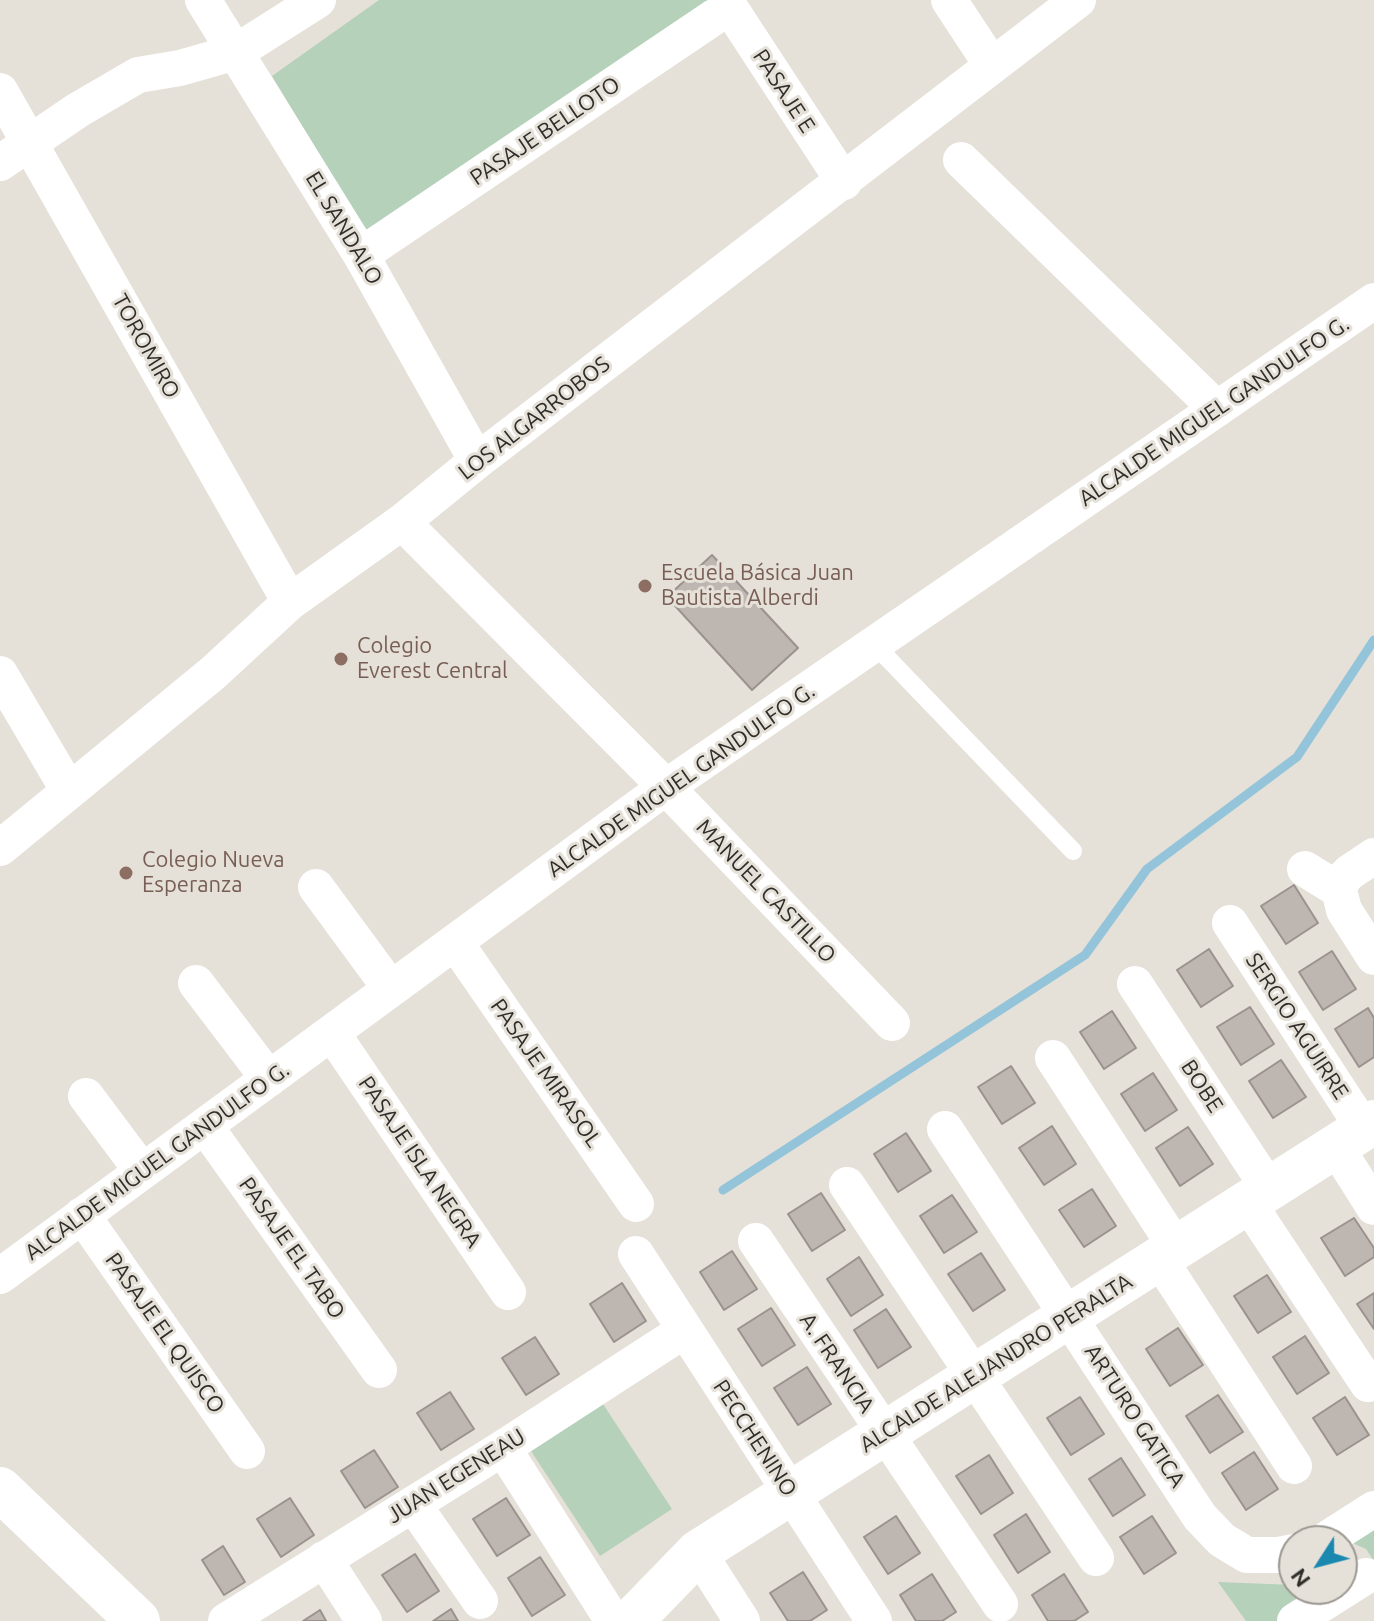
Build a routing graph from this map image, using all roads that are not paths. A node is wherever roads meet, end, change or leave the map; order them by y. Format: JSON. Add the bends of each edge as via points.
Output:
{"nodes":[{"id":1,"x":203,"y":0,"type":"edge"},
{"id":2,"x":318,"y":0,"type":"edge"},
{"id":3,"x":949,"y":0,"type":"edge"},
{"id":4,"x":1078,"y":0,"type":"edge"},
{"id":5,"x":727,"y":4,"type":"edge"},
{"id":6,"x":236,"y":52,"type":"junction"},
{"id":7,"x":991,"y":64,"type":"junction"},
{"id":8,"x":0,"y":91,"type":"edge"},
{"id":9,"x":30,"y":141,"type":"junction"},
{"id":10,"x":961,"y":160,"type":"dead end"},
{"id":11,"x":0,"y":163,"type":"edge"},
{"id":12,"x":844,"y":182,"type":"junction"},
{"id":13,"x":361,"y":255,"type":"junction"},
{"id":14,"x":1374,"y":301,"type":"edge"},
{"id":15,"x":1217,"y":409,"type":"junction"},
{"id":16,"x":477,"y":461,"type":"junction"},
{"id":17,"x":402,"y":522,"type":"junction"},
{"id":18,"x":290,"y":602,"type":"junction"},
{"id":19,"x":874,"y":644,"type":"junction"},
{"id":20,"x":0,"y":674,"type":"edge"},
{"id":21,"x":666,"y":787,"type":"junction"},
{"id":22,"x":69,"y":791,"type":"junction"},
{"id":23,"x":0,"y":848,"type":"edge"},
{"id":24,"x":1073,"y":851,"type":"dead end"},
{"id":25,"x":1374,"y":856,"type":"edge"},
{"id":26,"x":1305,"y":869,"type":"dead end"},
{"id":27,"x":316,"y":887,"type":"dead end"},
{"id":28,"x":1339,"y":890,"type":"junction"},
{"id":29,"x":1230,"y":923,"type":"dead end"},
{"id":30,"x":455,"y":942,"type":"junction"},
{"id":31,"x":1374,"y":957,"type":"edge"},
{"id":32,"x":196,"y":983,"type":"dead end"},
{"id":33,"x":1135,"y":984,"type":"dead end"},
{"id":34,"x":391,"y":989,"type":"junction"},
{"id":35,"x":892,"y":1023,"type":"dead end"},
{"id":36,"x":332,"y":1033,"type":"junction"},
{"id":37,"x":1053,"y":1058,"type":"dead end"},
{"id":38,"x":269,"y":1079,"type":"junction"},
{"id":39,"x":86,"y":1096,"type":"dead end"},
{"id":40,"x":205,"y":1126,"type":"junction"},
{"id":41,"x":945,"y":1129,"type":"dead end"},
{"id":42,"x":1358,"y":1132,"type":"edge"},
{"id":43,"x":142,"y":1171,"type":"junction"},
{"id":44,"x":847,"y":1185,"type":"dead end"},
{"id":45,"x":1258,"y":1196,"type":"junction"},
{"id":46,"x":636,"y":1204,"type":"dead end"},
{"id":47,"x":1374,"y":1207,"type":"edge"},
{"id":48,"x":82,"y":1215,"type":"junction"},
{"id":49,"x":756,"y":1241,"type":"dead end"},
{"id":50,"x":636,"y":1254,"type":"dead end"},
{"id":51,"x":1168,"y":1255,"type":"junction"},
{"id":52,"x":6,"y":1259,"type":"edge"},
{"id":53,"x":508,"y":1292,"type":"dead end"},
{"id":54,"x":1070,"y":1316,"type":"junction"},
{"id":55,"x":685,"y":1330,"type":"junction"},
{"id":56,"x":379,"y":1370,"type":"dead end"},
{"id":57,"x":975,"y":1376,"type":"junction"},
{"id":58,"x":1368,"y":1384,"type":"dead end"},
{"id":59,"x":884,"y":1433,"type":"junction"},
{"id":60,"x":503,"y":1448,"type":"junction"},
{"id":61,"x":247,"y":1451,"type":"dead end"},
{"id":62,"x":1294,"y":1466,"type":"dead end"},
{"id":63,"x":0,"y":1489,"type":"edge"},
{"id":64,"x":790,"y":1494,"type":"junction"},
{"id":65,"x":413,"y":1504,"type":"junction"},
{"id":66,"x":1374,"y":1509,"type":"edge"},
{"id":67,"x":1349,"y":1525,"type":"edge"},
{"id":68,"x":698,"y":1552,"type":"junction"},
{"id":69,"x":1278,"y":1555,"type":"edge"},
{"id":70,"x":1096,"y":1558,"type":"dead end"},
{"id":71,"x":324,"y":1559,"type":"junction"},
{"id":72,"x":1361,"y":1574,"type":"edge"},
{"id":73,"x":480,"y":1601,"type":"dead end"},
{"id":74,"x":1000,"y":1604,"type":"dead end"},
{"id":75,"x":138,"y":1621,"type":"edge"},
{"id":76,"x":226,"y":1621,"type":"edge"},
{"id":77,"x":364,"y":1621,"type":"edge"},
{"id":78,"x":613,"y":1621,"type":"edge"},
{"id":79,"x":631,"y":1621,"type":"edge"},
{"id":80,"x":742,"y":1621,"type":"edge"},
{"id":81,"x":874,"y":1621,"type":"edge"},
{"id":82,"x":1295,"y":1621,"type":"edge"}],
"edges":[{"from":1,"to":6,"type":"street","name":"EL SANDALO"},
{"from":2,"to":6,"type":"street"},
{"from":3,"to":7,"type":"street"},
{"from":4,"to":7,"type":"street","name":"LOS ALGARROBOS"},
{"from":5,"to":12,"type":"street","name":"PASAJE E"},
{"from":5,"to":13,"type":"street","name":"PASAJE BELLOTO"},
{"from":6,"to":9,"type":"street","via":[[138,75]]},
{"from":6,"to":13,"type":"street","name":"EL SANDALO"},
{"from":7,"to":12,"type":"street","name":"LOS ALGARROBOS"},
{"from":8,"to":9,"type":"street","name":"TOROMIRO"},
{"from":9,"to":11,"type":"street"},
{"from":9,"to":18,"type":"street","name":"TOROMIRO"},
{"from":10,"to":15,"type":"street"},
{"from":12,"to":16,"type":"street","name":"LOS ALGARROBOS"},
{"from":13,"to":16,"type":"street","name":"EL SANDALO"},
{"from":14,"to":15,"type":"street","name":"ALCALDE MIGUEL GANDULFO G."},
{"from":15,"to":19,"type":"street","name":"ALCALDE MIGUEL GANDULFO G."},
{"from":16,"to":17,"type":"street","name":"LOS ALGARROBOS"},
{"from":17,"to":18,"type":"street","name":"LOS ALGARROBOS"},
{"from":17,"to":21,"type":"street","name":"MANUEL CASTILLO"},
{"from":18,"to":22,"type":"street","name":"LOS ALGARROBOS"},
{"from":19,"to":21,"type":"street","name":"ALCALDE MIGUEL GANDULFO G."},
{"from":19,"to":24,"type":"lane"},
{"from":20,"to":22,"type":"street"},
{"from":21,"to":30,"type":"street","name":"ALCALDE MIGUEL GANDULFO G."},
{"from":21,"to":35,"type":"street","name":"MANUEL CASTILLO"},
{"from":22,"to":23,"type":"street","name":"LOS ALGARROBOS"},
{"from":25,"to":28,"type":"street","via":[[1350,872]]},
{"from":26,"to":28,"type":"street"},
{"from":27,"to":34,"type":"street"},
{"from":28,"to":31,"type":"street","via":[[1344,910]]},
{"from":29,"to":42,"type":"street","name":"SERGIO AGUIRRE"},
{"from":30,"to":34,"type":"street","name":"ALCALDE MIGUEL GANDULFO G."},
{"from":30,"to":46,"type":"street","name":"PASAJE MIRASOL"},
{"from":32,"to":38,"type":"street"},
{"from":33,"to":45,"type":"street","name":"BOBE"},
{"from":34,"to":36,"type":"street","name":"ALCALDE MIGUEL GANDULFO G."},
{"from":36,"to":38,"type":"street","name":"ALCALDE MIGUEL GANDULFO G."},
{"from":36,"to":53,"type":"street","name":"PASAJE ISLA NEGRA"},
{"from":37,"to":51,"type":"street"},
{"from":38,"to":40,"type":"street","name":"ALCALDE MIGUEL GANDULFO G."},
{"from":39,"to":43,"type":"street"},
{"from":40,"to":43,"type":"street","name":"ALCALDE MIGUEL GANDULFO G."},
{"from":40,"to":56,"type":"street","name":"PASAJE EL TABO"},
{"from":41,"to":54,"type":"street","name":"ARTURO GATICA"},
{"from":42,"to":45,"type":"street","name":"ALCALDE ALEJANDRO PERALTA"},
{"from":42,"to":47,"type":"street","name":"SERGIO AGUIRRE"},
{"from":43,"to":48,"type":"street","name":"ALCALDE MIGUEL GANDULFO G."},
{"from":44,"to":57,"type":"street"},
{"from":45,"to":51,"type":"street","name":"ALCALDE ALEJANDRO PERALTA"},
{"from":45,"to":58,"type":"street","name":"BOBE"},
{"from":48,"to":52,"type":"street","name":"ALCALDE MIGUEL GANDULFO G."},
{"from":48,"to":61,"type":"street","name":"PASAJE EL QUISCO"},
{"from":49,"to":59,"type":"street","name":"A. FRANCIA"},
{"from":50,"to":55,"type":"street","name":"PECCHENINO"},
{"from":51,"to":54,"type":"street","name":"ALCALDE ALEJANDRO PERALTA"},
{"from":51,"to":62,"type":"street"},
{"from":54,"to":57,"type":"street","name":"ALCALDE ALEJANDRO PERALTA"},
{"from":54,"to":69,"type":"street","name":"ARTURO GATICA","via":[[1200,1517],[1222,1540],[1247,1555]]},
{"from":55,"to":60,"type":"street","name":"JUAN EGENEAU"},
{"from":55,"to":64,"type":"street","name":"PECCHENINO"},
{"from":57,"to":59,"type":"street","name":"ALCALDE ALEJANDRO PERALTA"},
{"from":57,"to":70,"type":"street"},
{"from":59,"to":64,"type":"street","name":"ALCALDE ALEJANDRO PERALTA"},
{"from":59,"to":74,"type":"street","name":"A. FRANCIA"},
{"from":60,"to":65,"type":"street","name":"JUAN EGENEAU"},
{"from":60,"to":78,"type":"street"},
{"from":63,"to":75,"type":"street"},
{"from":64,"to":68,"type":"street","name":"ALCALDE ALEJANDRO PERALTA"},
{"from":64,"to":81,"type":"street","name":"PECCHENINO"},
{"from":65,"to":71,"type":"street","name":"JUAN EGENEAU"},
{"from":65,"to":73,"type":"street"},
{"from":66,"to":67,"type":"street"},
{"from":68,"to":79,"type":"street","name":"ALCALDE ALEJANDRO PERALTA"},
{"from":68,"to":80,"type":"street"},
{"from":71,"to":76,"type":"street","name":"JUAN EGENEAU"},
{"from":71,"to":77,"type":"street"},
{"from":72,"to":82,"type":"street"}]}
